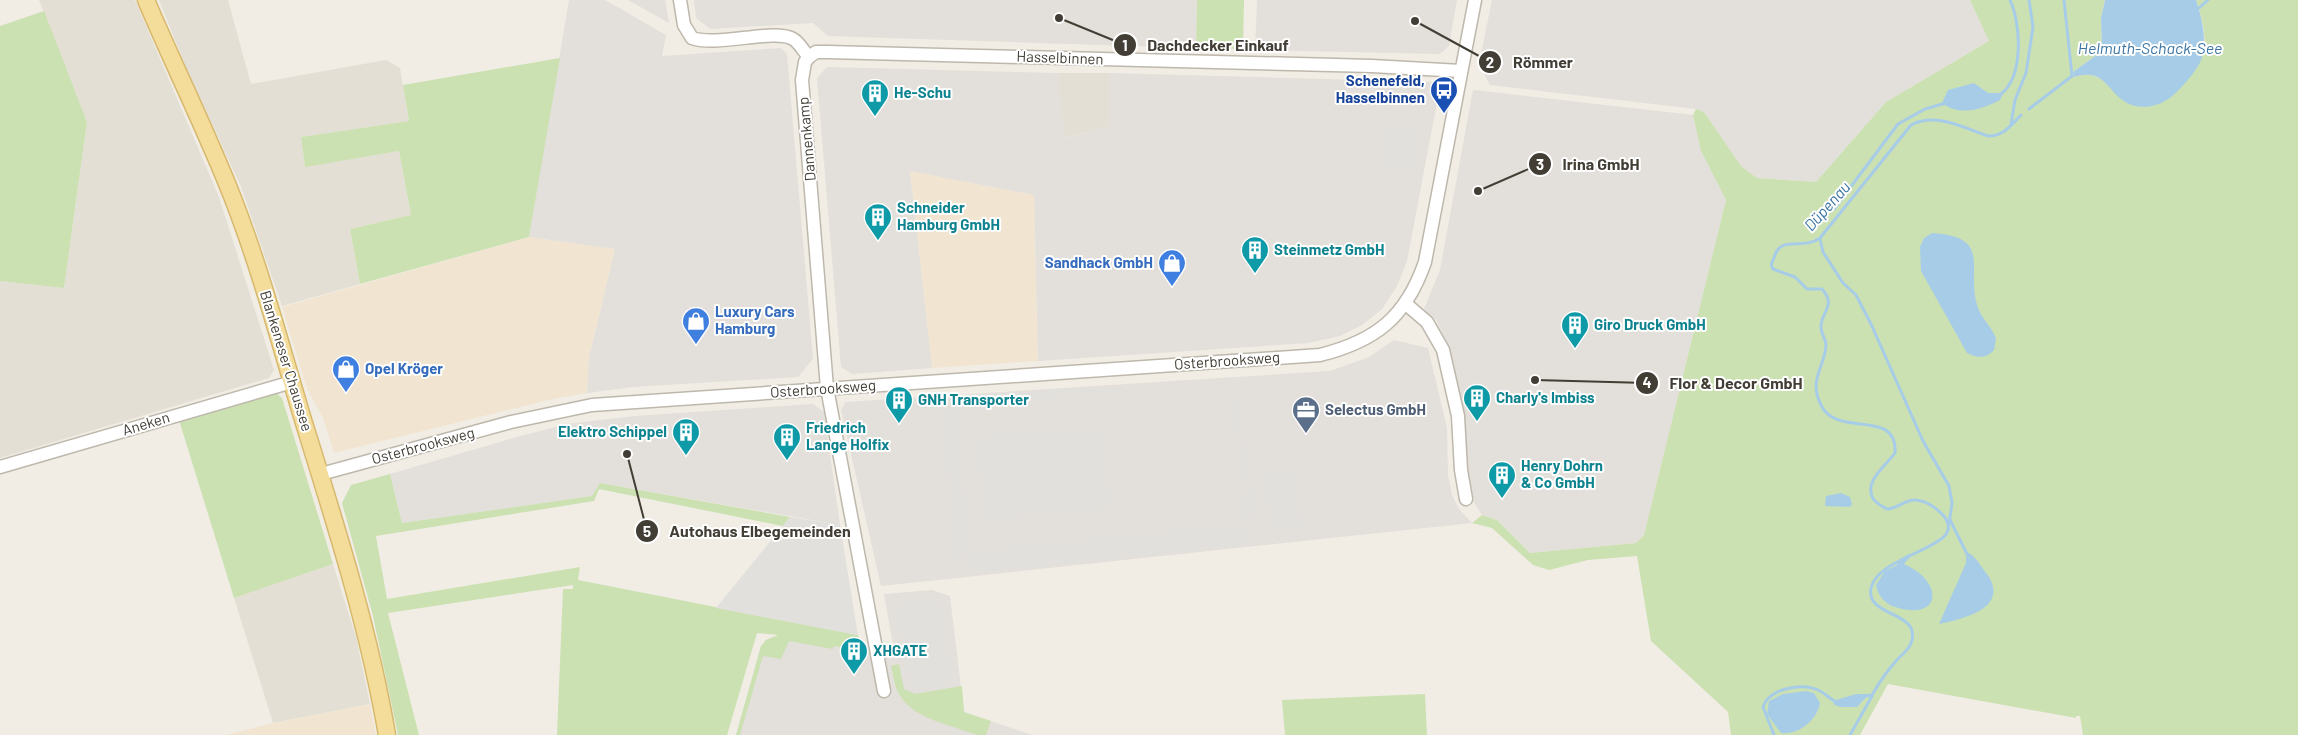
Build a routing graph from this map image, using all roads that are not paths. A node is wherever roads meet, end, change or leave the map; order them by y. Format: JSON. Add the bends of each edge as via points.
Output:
{"nodes":[{"id":1,"x":146,"y":0,"type":"edge"},
{"id":2,"x":680,"y":0,"type":"edge"},
{"id":3,"x":1474,"y":0,"type":"edge"},
{"id":4,"x":809,"y":57,"type":"junction"},
{"id":5,"x":1461,"y":71,"type":"junction"},
{"id":6,"x":1406,"y":304,"type":"junction"},
{"id":7,"x":292,"y":382,"type":"junction"},
{"id":8,"x":827,"y":388,"type":"junction"},
{"id":9,"x":0,"y":467,"type":"edge"},
{"id":10,"x":321,"y":474,"type":"junction"},
{"id":11,"x":1466,"y":499,"type":"dead end"},
{"id":12,"x":884,"y":691,"type":"dead end"},
{"id":13,"x":387,"y":735,"type":"edge"}],
"edges":[{"from":1,"to":7,"type":"main road","name":"Blankeneser Chaussee","via":[[243,224]]},
{"from":2,"to":4,"type":"street","via":[[684,25],[692,38],[782,36],[794,39]]},
{"from":3,"to":5,"type":"street","name":"Osterbrooksweg"},
{"from":4,"to":5,"type":"street","name":"Hasselbinnen","via":[[816,52],[846,52]]},
{"from":4,"to":8,"type":"street","name":"Dannenkamp","via":[[802,80]]},
{"from":5,"to":6,"type":"street","name":"Osterbrooksweg","via":[[1426,262]]},
{"from":6,"to":8,"type":"street","name":"Osterbrooksweg","via":[[1393,320],[1370,337],[1347,348],[1320,355]]},
{"from":6,"to":11,"type":"street","via":[[1427,322],[1443,350],[1458,416]]},
{"from":7,"to":9,"type":"street","name":"Aneken"},
{"from":7,"to":10,"type":"main road","name":"Blankeneser Chaussee"},
{"from":8,"to":10,"type":"street","name":"Osterbrooksweg","via":[[592,404],[511,422]]},
{"from":8,"to":12,"type":"street","name":"Dannenkamp"},
{"from":10,"to":13,"type":"main road","name":"Blankeneser Chaussee","via":[[379,683]]}]}
